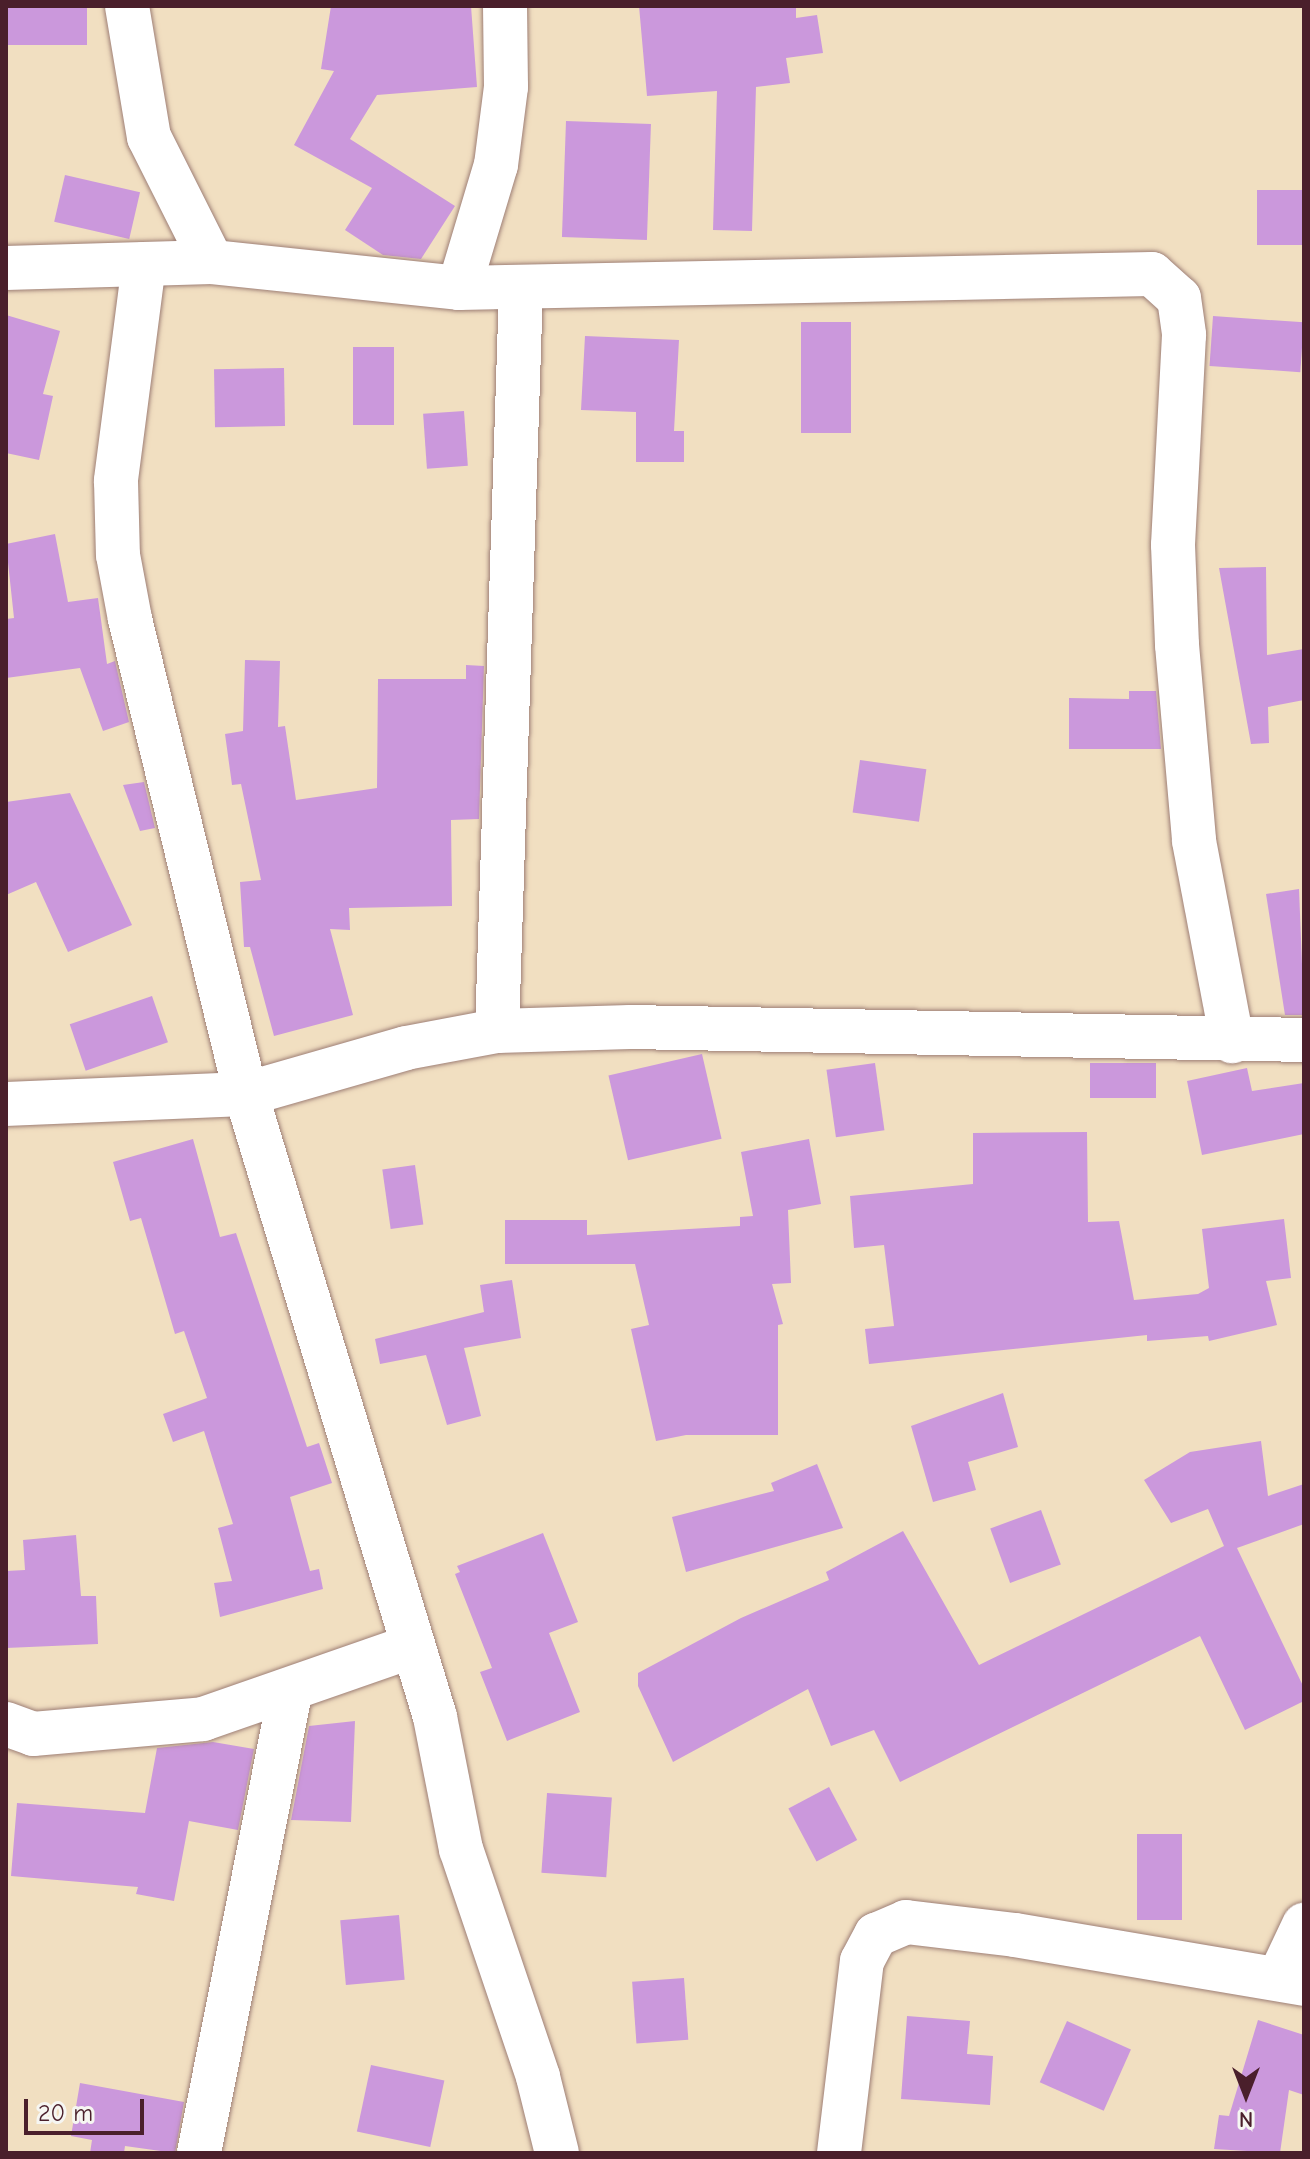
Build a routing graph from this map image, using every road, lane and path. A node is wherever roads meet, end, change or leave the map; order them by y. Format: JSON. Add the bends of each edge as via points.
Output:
{"nodes":[{"id":1,"x":127,"y":6,"type":"edge"},
{"id":2,"x":505,"y":6,"type":"edge"},
{"id":3,"x":212,"y":262,"type":"junction"},
{"id":4,"x":144,"y":264,"type":"junction"},
{"id":5,"x":6,"y":268,"type":"edge"},
{"id":6,"x":521,"y":287,"type":"junction"},
{"id":7,"x":459,"y":288,"type":"junction"},
{"id":8,"x":497,"y":1031,"type":"junction"},
{"id":9,"x":1304,"y":1040,"type":"edge"},
{"id":10,"x":1232,"y":1041,"type":"junction"},
{"id":11,"x":246,"y":1094,"type":"junction"},
{"id":12,"x":6,"y":1104,"type":"edge"},
{"id":13,"x":413,"y":1646,"type":"junction"},
{"id":14,"x":291,"y":1690,"type":"junction"},
{"id":15,"x":6,"y":1724,"type":"edge"},
{"id":16,"x":1304,"y":1925,"type":"edge"},
{"id":17,"x":1292,"y":1981,"type":"edge"},
{"id":18,"x":199,"y":2153,"type":"edge"},
{"id":19,"x":557,"y":2153,"type":"edge"},
{"id":20,"x":839,"y":2153,"type":"edge"}],
"edges":[{"from":1,"to":3,"type":"street","via":[[149,137]]},
{"from":2,"to":7,"type":"street","via":[[506,87],[496,165]]},
{"from":3,"to":4,"type":"street"},
{"from":3,"to":7,"type":"street"},
{"from":4,"to":5,"type":"street"},
{"from":4,"to":11,"type":"street","via":[[116,481],[118,555]]},
{"from":6,"to":7,"type":"street"},
{"from":6,"to":8,"type":"street"},
{"from":6,"to":10,"type":"street","via":[[1152,274],[1179,298],[1184,335],[1173,545],[1177,645],[1194,841]]},
{"from":8,"to":10,"type":"street","via":[[630,1027]]},
{"from":8,"to":11,"type":"street","via":[[406,1048]]},
{"from":9,"to":10,"type":"street"},
{"from":11,"to":12,"type":"street"},
{"from":11,"to":13,"type":"street"},
{"from":13,"to":14,"type":"street"},
{"from":13,"to":19,"type":"street","via":[[435,1717],[461,1849],[538,2077]]},
{"from":14,"to":15,"type":"street","via":[[203,1719],[146,1726],[33,1734]]},
{"from":14,"to":18,"type":"street"},
{"from":16,"to":17,"type":"street"},
{"from":17,"to":20,"type":"street","via":[[906,1922],[876,1935],[862,1961]]}]}
